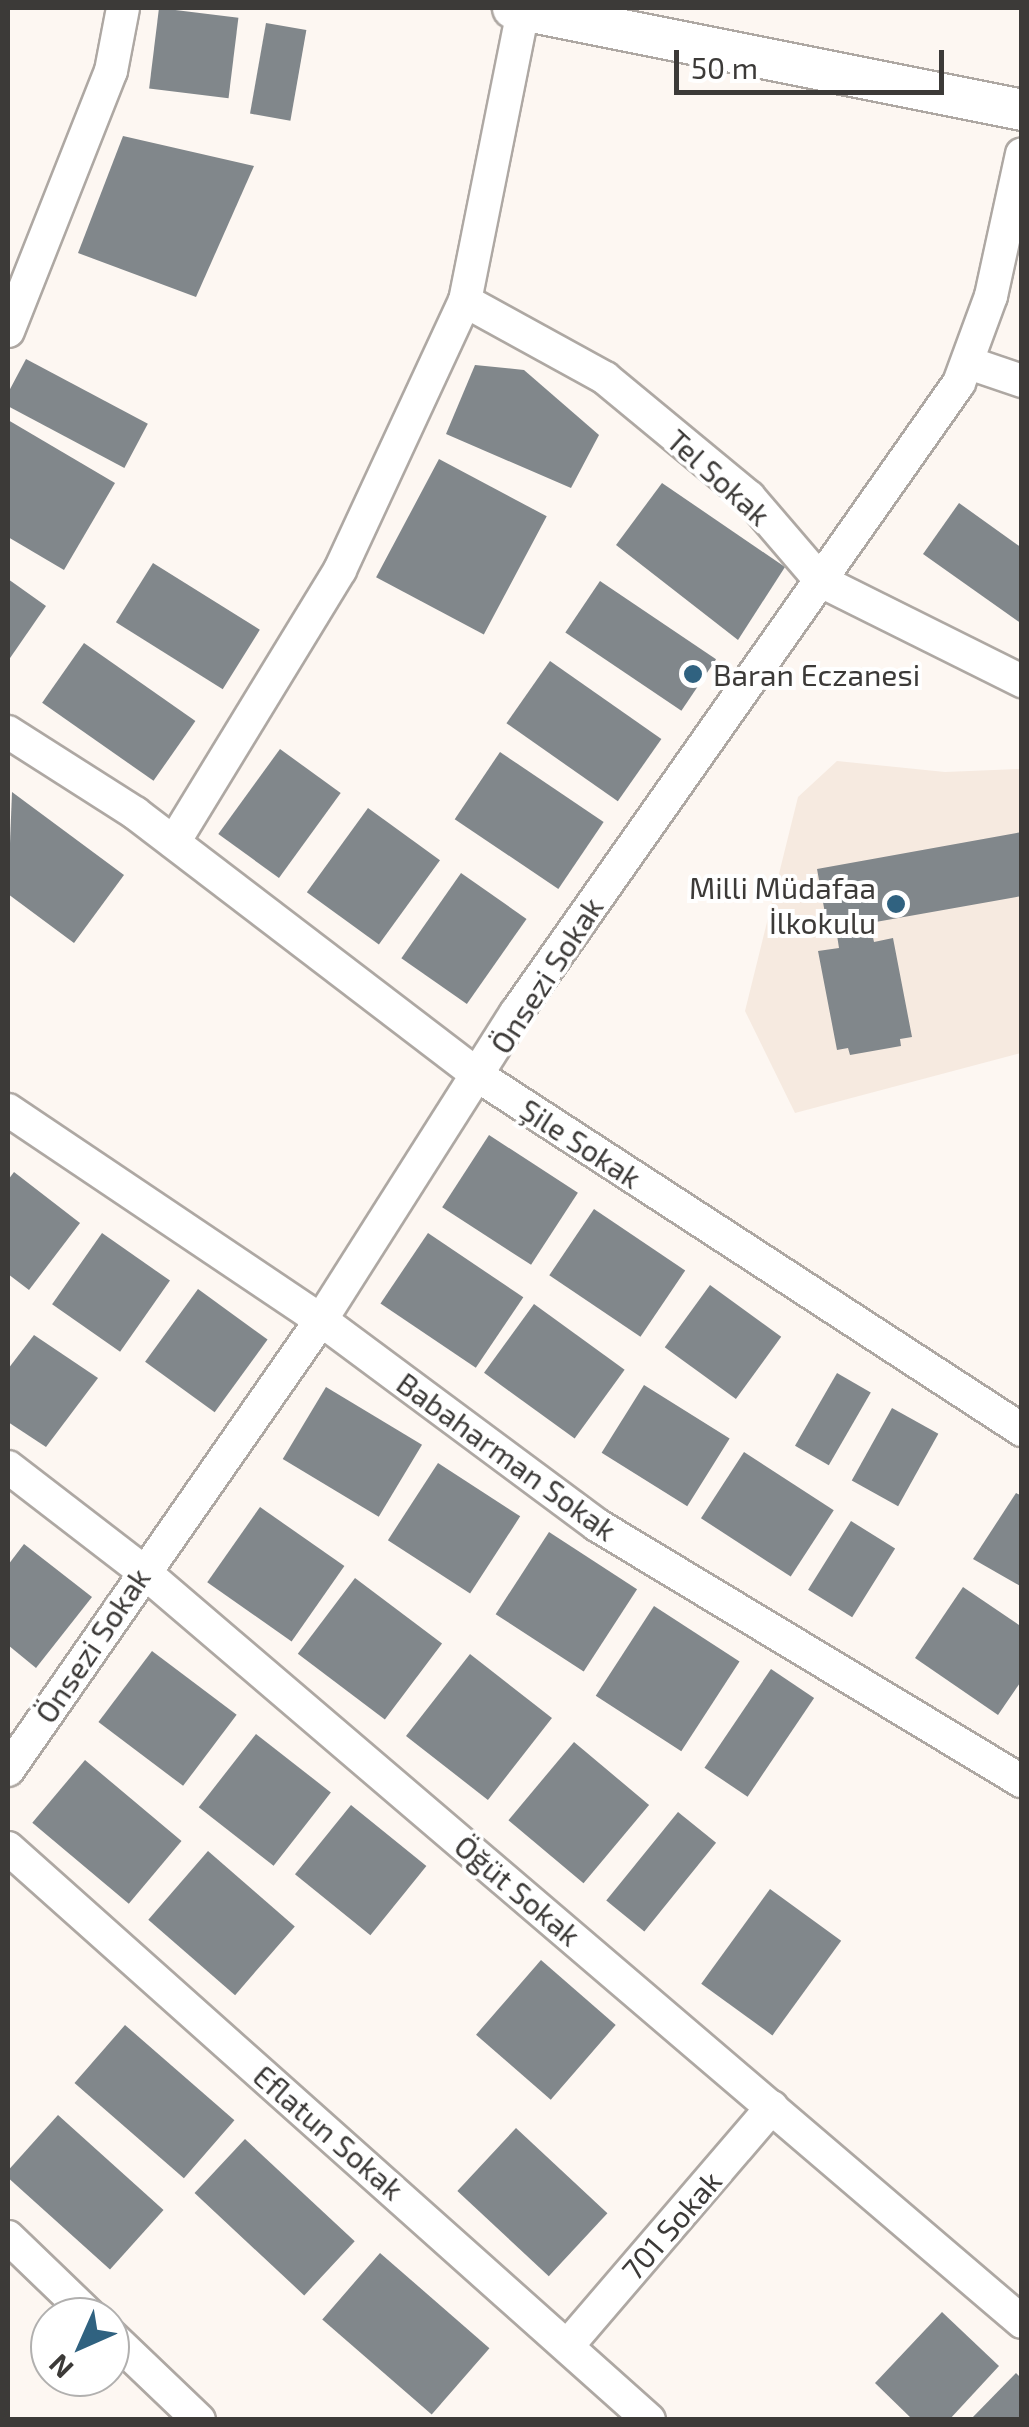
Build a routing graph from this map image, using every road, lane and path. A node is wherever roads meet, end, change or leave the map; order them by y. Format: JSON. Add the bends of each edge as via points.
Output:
{"nodes":[{"id":1,"x":123,"y":8,"type":"edge"},
{"id":2,"x":518,"y":9,"type":"edge"},
{"id":3,"x":1022,"y":110,"type":"edge"},
{"id":4,"x":1022,"y":154,"type":"edge"},
{"id":5,"x":465,"y":300,"type":"junction"},
{"id":6,"x":8,"y":332,"type":"edge"},
{"id":7,"x":969,"y":363,"type":"junction"},
{"id":8,"x":1022,"y":381,"type":"edge"},
{"id":9,"x":820,"y":581,"type":"junction"},
{"id":10,"x":1022,"y":681,"type":"edge"},
{"id":11,"x":8,"y":732,"type":"edge"},
{"id":12,"x":174,"y":842,"type":"junction"},
{"id":13,"x":480,"y":1077,"type":"junction"},
{"id":14,"x":8,"y":1110,"type":"edge"},
{"id":15,"x":321,"y":1320,"type":"junction"},
{"id":16,"x":1022,"y":1430,"type":"edge"},
{"id":17,"x":8,"y":1467,"type":"edge"},
{"id":18,"x":143,"y":1571,"type":"junction"},
{"id":19,"x":8,"y":1770,"type":"edge"},
{"id":20,"x":1022,"y":1781,"type":"edge"},
{"id":21,"x":8,"y":1848,"type":"edge"},
{"id":22,"x":772,"y":2107,"type":"junction"},
{"id":23,"x":8,"y":2237,"type":"edge"},
{"id":24,"x":71,"y":2297,"type":"edge"},
{"id":25,"x":1022,"y":2322,"type":"edge"},
{"id":26,"x":570,"y":2344,"type":"junction"},
{"id":27,"x":130,"y":2353,"type":"edge"},
{"id":28,"x":199,"y":2420,"type":"edge"},
{"id":29,"x":649,"y":2420,"type":"edge"}],
"edges":[{"from":1,"to":6,"type":"street","via":[[112,70]]},
{"from":2,"to":3,"type":"street"},
{"from":2,"to":5,"type":"street"},
{"from":4,"to":7,"type":"street","name":"Önsezi Sokak"},
{"from":5,"to":9,"type":"street","name":"Tel Sokak","via":[[604,378],[749,497]]},
{"from":5,"to":12,"type":"street","via":[[340,570]]},
{"from":7,"to":8,"type":"street"},
{"from":7,"to":9,"type":"street","name":"Önsezi Sokak"},
{"from":9,"to":10,"type":"street","name":"Tel Sokak"},
{"from":9,"to":13,"type":"street","name":"Önsezi Sokak","via":[[516,1012]]},
{"from":11,"to":12,"type":"street","name":"Şile Sokak"},
{"from":12,"to":13,"type":"street","name":"Şile Sokak"},
{"from":13,"to":15,"type":"street","name":"Önsezi Sokak"},
{"from":13,"to":16,"type":"street","name":"Şile Sokak"},
{"from":14,"to":15,"type":"street","name":"Babaharman Sokak"},
{"from":15,"to":18,"type":"street","name":"Önsezi Sokak"},
{"from":15,"to":20,"type":"street","name":"Babaharman Sokak","via":[[598,1525]]},
{"from":17,"to":18,"type":"street","name":"Öğüt Sokak"},
{"from":18,"to":19,"type":"street","name":"Önsezi Sokak"},
{"from":18,"to":22,"type":"street","name":"Öğüt Sokak"},
{"from":21,"to":26,"type":"street","name":"Eflatun Sokak"},
{"from":22,"to":25,"type":"street","name":"Öğüt Sokak"},
{"from":22,"to":26,"type":"street","name":"701 Sokak"},
{"from":23,"to":24,"type":"street"},
{"from":26,"to":29,"type":"street","name":"Eflatun Sokak"},
{"from":27,"to":28,"type":"street"}]}
